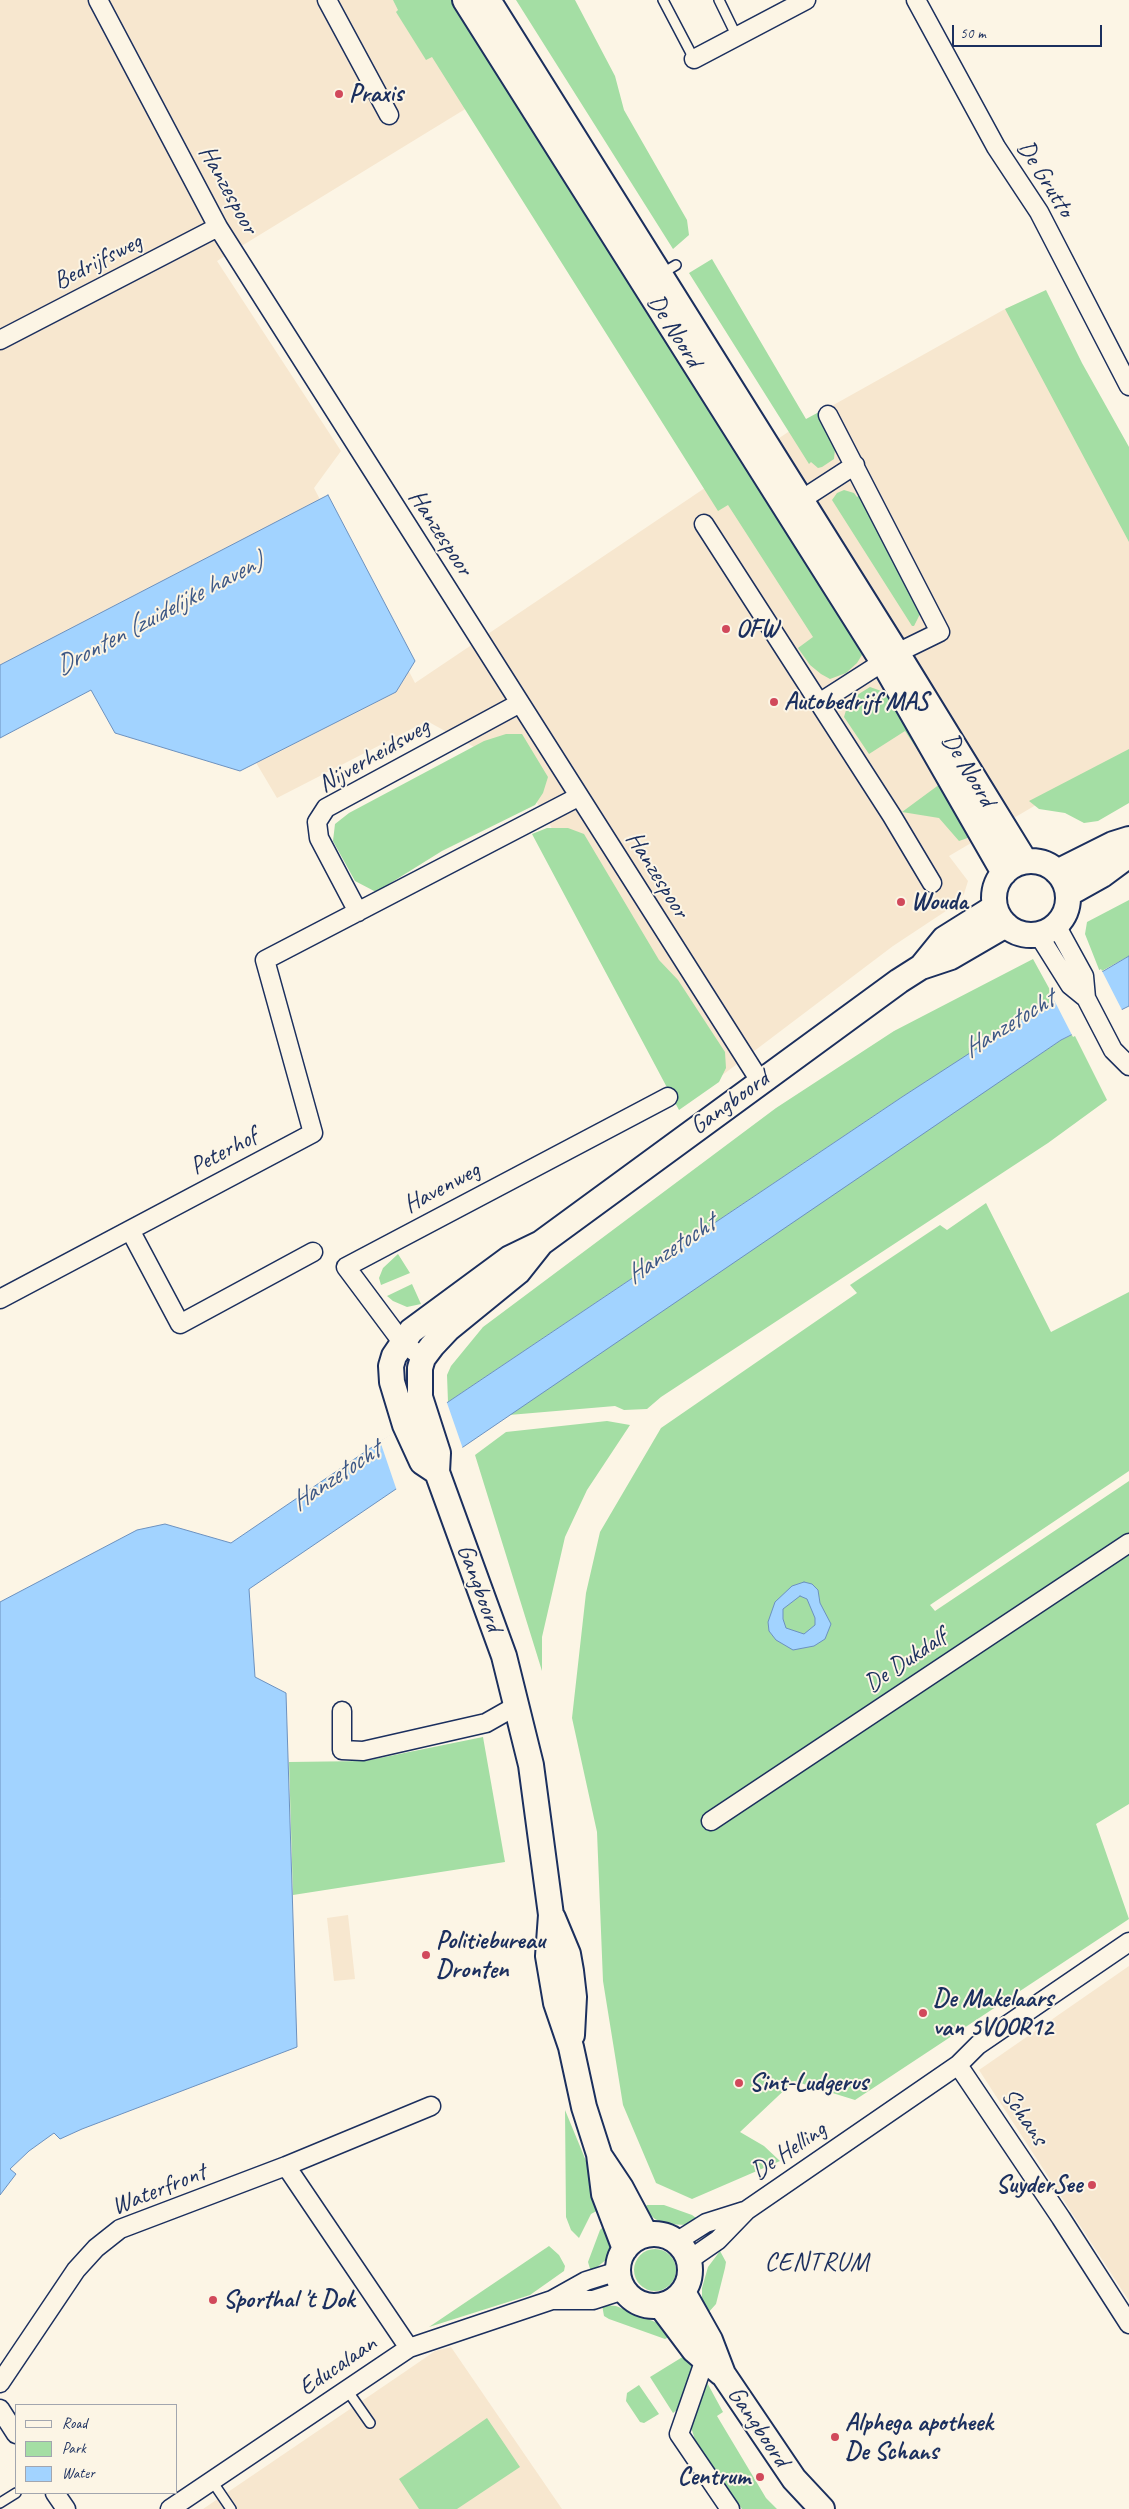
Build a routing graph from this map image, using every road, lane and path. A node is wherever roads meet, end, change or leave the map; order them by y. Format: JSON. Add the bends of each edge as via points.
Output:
{"nodes":[{"id":1,"x":98,"y":0,"type":"edge"},
{"id":2,"x":466,"y":0,"type":"edge"},
{"id":3,"x":488,"y":0,"type":"edge"},
{"id":4,"x":663,"y":0,"type":"edge"},
{"id":5,"x":719,"y":0,"type":"edge"},
{"id":6,"x":806,"y":0,"type":"edge"},
{"id":7,"x":916,"y":0,"type":"edge"},
{"id":8,"x":332,"y":2,"type":"edge"},
{"id":9,"x":737,"y":37,"type":"junction"},
{"id":10,"x":694,"y":59,"type":"joint"},
{"id":11,"x":388,"y":115,"type":"dead end"},
{"id":12,"x":218,"y":227,"type":"junction"},
{"id":13,"x":660,"y":274,"type":"junction"},
{"id":14,"x":0,"y":340,"type":"edge"},
{"id":15,"x":1129,"y":386,"type":"edge"},
{"id":16,"x":828,"y":415,"type":"dead end"},
{"id":17,"x":855,"y":465,"type":"junction"},
{"id":18,"x":801,"y":500,"type":"junction"},
{"id":19,"x":704,"y":524,"type":"dead end"},
{"id":20,"x":890,"y":658,"type":"junction"},
{"id":21,"x":520,"y":703,"type":"junction"},
{"id":22,"x":819,"y":703,"type":"junction"},
{"id":23,"x":578,"y":797,"type":"junction"},
{"id":24,"x":1129,"y":839,"type":"edge"},
{"id":25,"x":1129,"y":855,"type":"edge"},
{"id":26,"x":1024,"y":862,"type":"junction"},
{"id":27,"x":1057,"y":872,"type":"junction"},
{"id":28,"x":1004,"y":873,"type":"junction"},
{"id":29,"x":932,"y":883,"type":"dead end"},
{"id":30,"x":1068,"y":894,"type":"junction"},
{"id":31,"x":358,"y":912,"type":"junction"},
{"id":32,"x":1000,"y":916,"type":"junction"},
{"id":33,"x":1053,"y":939,"type":"junction"},
{"id":34,"x":1129,"y":1066,"type":"edge"},
{"id":35,"x":760,"y":1081,"type":"junction"},
{"id":36,"x":668,"y":1097,"type":"dead end"},
{"id":37,"x":130,"y":1230,"type":"junction"},
{"id":38,"x":541,"y":1243,"type":"junction"},
{"id":39,"x":313,"y":1252,"type":"dead end"},
{"id":40,"x":0,"y":1299,"type":"edge"},
{"id":41,"x":402,"y":1342,"type":"junction"},
{"id":42,"x":423,"y":1358,"type":"junction"},
{"id":43,"x":441,"y":1482,"type":"junction"},
{"id":44,"x":1129,"y":1543,"type":"edge"},
{"id":45,"x":516,"y":1706,"type":"junction"},
{"id":46,"x":342,"y":1711,"type":"dead end"},
{"id":47,"x":711,"y":1821,"type":"dead end"},
{"id":48,"x":1129,"y":1942,"type":"edge"},
{"id":49,"x":958,"y":2065,"type":"junction"},
{"id":50,"x":431,"y":2106,"type":"dead end"},
{"id":51,"x":599,"y":2154,"type":"junction"},
{"id":52,"x":286,"y":2166,"type":"junction"},
{"id":53,"x":646,"y":2235,"type":"junction"},
{"id":54,"x":682,"y":2251,"type":"junction"},
{"id":55,"x":622,"y":2270,"type":"junction"},
{"id":56,"x":683,"y":2292,"type":"junction"},
{"id":57,"x":661,"y":2306,"type":"junction"},
{"id":58,"x":1129,"y":2324,"type":"edge"},
{"id":59,"x":409,"y":2348,"type":"junction"},
{"id":60,"x":705,"y":2359,"type":"junction"},
{"id":61,"x":723,"y":2374,"type":"junction"},
{"id":62,"x":0,"y":2383,"type":"edge"},
{"id":63,"x":347,"y":2390,"type":"junction"},
{"id":64,"x":0,"y":2409,"type":"edge"},
{"id":65,"x":370,"y":2423,"type":"dead end"},
{"id":66,"x":15,"y":2432,"type":"edge"},
{"id":67,"x":794,"y":2480,"type":"junction"},
{"id":68,"x":212,"y":2481,"type":"junction"},
{"id":69,"x":15,"y":2494,"type":"edge"},
{"id":70,"x":56,"y":2494,"type":"edge"},
{"id":71,"x":0,"y":2503,"type":"edge"},
{"id":72,"x":66,"y":2509,"type":"edge"},
{"id":73,"x":170,"y":2509,"type":"edge"},
{"id":74,"x":231,"y":2509,"type":"edge"},
{"id":75,"x":730,"y":2509,"type":"edge"},
{"id":76,"x":802,"y":2509,"type":"edge"},
{"id":77,"x":822,"y":2509,"type":"edge"}],
"edges":[{"from":1,"to":12,"type":"street","name":"Hanzespoor"},
{"from":2,"to":13,"type":"main road","name":"De Noord"},
{"from":3,"to":13,"type":"main road","name":"De Noord"},
{"from":4,"to":10,"type":"lane"},
{"from":5,"to":9,"type":"lane"},
{"from":6,"to":9,"type":"street"},
{"from":7,"to":15,"type":"street","name":"De Grutto","via":[[996,147],[1039,212]]},
{"from":8,"to":11,"type":"street"},
{"from":9,"to":10,"type":"street"},
{"from":12,"to":14,"type":"street","name":"Bedrijfsweg"},
{"from":12,"to":21,"type":"street","name":"Hanzespoor"},
{"from":13,"to":18,"type":"main road","name":"De Noord"},
{"from":13,"to":20,"type":"main road","name":"De Noord"},
{"from":16,"to":17,"type":"street"},
{"from":17,"to":18,"type":"street"},
{"from":17,"to":20,"type":"street","via":[[940,632]]},
{"from":18,"to":20,"type":"main road","name":"De Noord"},
{"from":19,"to":22,"type":"street"},
{"from":20,"to":22,"type":"street"},
{"from":20,"to":26,"type":"main road","name":"De Noord"},
{"from":20,"to":28,"type":"main road","name":"De Noord"},
{"from":21,"to":23,"type":"street","name":"Hanzespoor"},
{"from":21,"to":31,"type":"street","name":"Nijverheidsweg","via":[[326,808],[317,822],[319,838]]},
{"from":22,"to":29,"type":"street"},
{"from":23,"to":31,"type":"street"},
{"from":23,"to":35,"type":"street","name":"Hanzespoor"},
{"from":24,"to":27,"type":"main road","via":[[1112,844]]},
{"from":25,"to":30,"type":"main road"},
{"from":26,"to":27,"type":"main road","via":[[1042,863]]},
{"from":26,"to":28,"type":"main road"},
{"from":27,"to":30,"type":"main road"},
{"from":28,"to":32,"type":"main road","via":[[995,889]]},
{"from":30,"to":33,"type":"main road","via":[[1068,905]]},
{"from":31,"to":37,"type":"street","name":"Peterhof","via":[[265,960],[313,1133]]},
{"from":32,"to":33,"type":"main road","via":[[1016,932]]},
{"from":32,"to":35,"type":"main road","name":"Gangboord","via":[[944,939],[921,967]]},
{"from":33,"to":34,"type":"street","via":[[1084,976],[1086,998],[1113,1050]]},
{"from":35,"to":38,"type":"main road","name":"Gangboord"},
{"from":36,"to":41,"type":"street","name":"Havenweg","via":[[346,1267]]},
{"from":37,"to":39,"type":"street","via":[[180,1324]]},
{"from":37,"to":40,"type":"street","name":"Peterhof"},
{"from":38,"to":41,"type":"main road","name":"Gangboord","via":[[510,1258],[477,1281],[437,1310]]},
{"from":38,"to":42,"type":"main road","name":"Gangboord","via":[[518,1272],[448,1329]]},
{"from":41,"to":42,"type":"street","name":"Havenweg"},
{"from":41,"to":43,"type":"main road","name":"Gangboord","via":[[391,1366],[394,1395],[422,1462]]},
{"from":42,"to":43,"type":"main road","name":"Gangboord","via":[[419,1387],[438,1453]]},
{"from":43,"to":45,"type":"main road","name":"Gangboord","via":[[504,1656]]},
{"from":44,"to":47,"type":"street","name":"De Dukdalf"},
{"from":45,"to":46,"type":"street","via":[[486,1723],[363,1751],[342,1750]]},
{"from":45,"to":51,"type":"main road","name":"Gangboord","via":[[531,1765],[551,1915],[550,1974]]},
{"from":48,"to":49,"type":"street","name":"De Helling","via":[[978,2045]]},
{"from":49,"to":54,"type":"street","name":"De Helling","via":[[747,2210],[718,2240]]},
{"from":49,"to":58,"type":"street","name":"Schans"},
{"from":50,"to":52,"type":"street","name":"Waterfront"},
{"from":51,"to":53,"type":"main road","name":"Gangboord"},
{"from":51,"to":55,"type":"main road","name":"Gangboord","via":[[604,2194]]},
{"from":52,"to":59,"type":"street"},
{"from":52,"to":62,"type":"street","name":"Waterfront","via":[[120,2230],[99,2245],[76,2270]]},
{"from":53,"to":54,"type":"main road","via":[[662,2235]]},
{"from":53,"to":55,"type":"main road","via":[[634,2240]]},
{"from":54,"to":56,"type":"main road","via":[[690,2277]]},
{"from":55,"to":57,"type":"main road","via":[[640,2304]]},
{"from":55,"to":59,"type":"street","name":"Educalaan","via":[[586,2281],[552,2300]]},
{"from":56,"to":57,"type":"main road"},
{"from":56,"to":61,"type":"main road","name":"Gangboord","via":[[710,2340]]},
{"from":57,"to":60,"type":"main road","name":"Gangboord","via":[[694,2350]]},
{"from":59,"to":63,"type":"street","name":"Educalaan"},
{"from":60,"to":61,"type":"main road","name":"Gangboord"},
{"from":60,"to":75,"type":"street","via":[[678,2434]]},
{"from":61,"to":67,"type":"main road","name":"Gangboord"},
{"from":63,"to":65,"type":"lane"},
{"from":63,"to":68,"type":"street","name":"Educalaan"},
{"from":64,"to":66,"type":"street"},
{"from":67,"to":76,"type":"main road","name":"Gangboord"},
{"from":67,"to":77,"type":"main road","name":"Gangboord"},
{"from":68,"to":73,"type":"street","name":"Educalaan"},
{"from":68,"to":74,"type":"lane"},
{"from":69,"to":71,"type":"lane"},
{"from":70,"to":72,"type":"street"}]}
